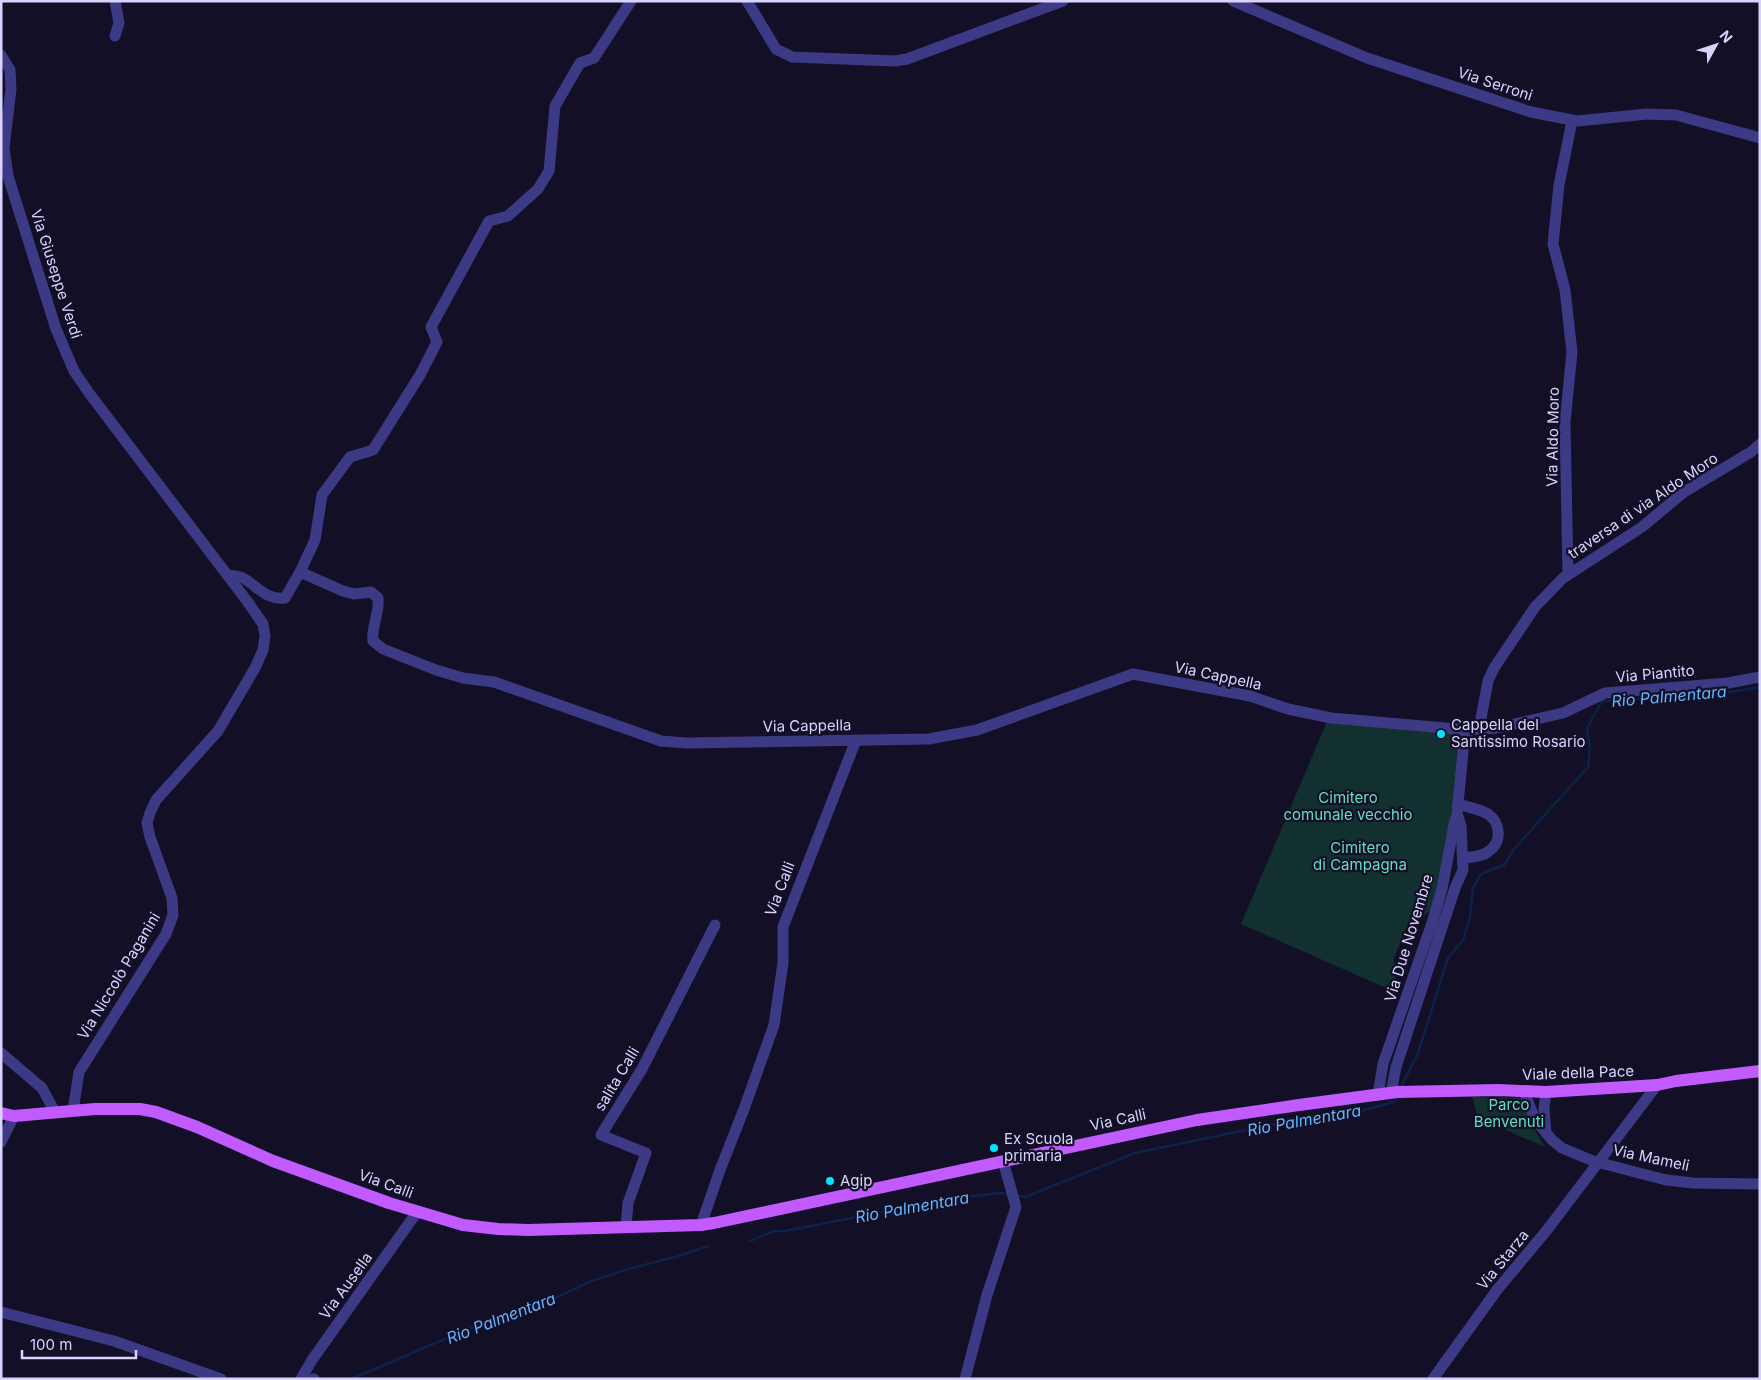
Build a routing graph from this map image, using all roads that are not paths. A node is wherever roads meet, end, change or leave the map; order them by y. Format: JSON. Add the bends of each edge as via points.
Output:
{"nodes":[{"id":1,"x":115,"y":1,"type":"edge"},
{"id":2,"x":631,"y":1,"type":"edge"},
{"id":3,"x":747,"y":1,"type":"edge"},
{"id":4,"x":1063,"y":1,"type":"edge"},
{"id":5,"x":1233,"y":1,"type":"edge"},
{"id":6,"x":115,"y":36,"type":"dead end"},
{"id":7,"x":1,"y":55,"type":"edge"},
{"id":8,"x":1572,"y":121,"type":"junction"},
{"id":9,"x":1760,"y":138,"type":"edge"},
{"id":10,"x":1760,"y":444,"type":"edge"},
{"id":11,"x":300,"y":572,"type":"junction"},
{"id":12,"x":227,"y":575,"type":"junction"},
{"id":13,"x":1568,"y":575,"type":"junction"},
{"id":14,"x":1760,"y":677,"type":"edge"},
{"id":15,"x":1473,"y":730,"type":"junction"},
{"id":16,"x":856,"y":740,"type":"junction"},
{"id":17,"x":1458,"y":809,"type":"junction"},
{"id":18,"x":1463,"y":858,"type":"junction"},
{"id":19,"x":715,"y":925,"type":"dead end"},
{"id":20,"x":1,"y":1054,"type":"edge"},
{"id":21,"x":1760,"y":1071,"type":"edge"},
{"id":22,"x":1657,"y":1085,"type":"junction"},
{"id":23,"x":1524,"y":1092,"type":"junction"},
{"id":24,"x":1546,"y":1092,"type":"junction"},
{"id":25,"x":1394,"y":1093,"type":"junction"},
{"id":26,"x":1378,"y":1095,"type":"junction"},
{"id":27,"x":73,"y":1111,"type":"junction"},
{"id":28,"x":56,"y":1112,"type":"junction"},
{"id":29,"x":1,"y":1113,"type":"edge"},
{"id":30,"x":14,"y":1116,"type":"junction"},
{"id":31,"x":1546,"y":1133,"type":"junction"},
{"id":32,"x":1,"y":1142,"type":"edge"},
{"id":33,"x":1003,"y":1161,"type":"junction"},
{"id":34,"x":1600,"y":1162,"type":"junction"},
{"id":35,"x":1760,"y":1184,"type":"edge"},
{"id":36,"x":417,"y":1212,"type":"junction"},
{"id":37,"x":701,"y":1225,"type":"junction"},
{"id":38,"x":626,"y":1227,"type":"junction"},
{"id":39,"x":1,"y":1312,"type":"edge"},
{"id":40,"x":221,"y":1379,"type":"edge"},
{"id":41,"x":301,"y":1379,"type":"edge"},
{"id":42,"x":964,"y":1379,"type":"edge"},
{"id":43,"x":1433,"y":1379,"type":"edge"}],
"edges":[{"from":1,"to":6,"type":"street","via":[[119,23]]},
{"from":2,"to":11,"type":"street","via":[[594,58],[580,63],[555,106],[549,171],[538,189],[508,216],[489,221],[431,327],[437,342],[420,376],[373,450],[350,457],[322,495],[315,540]]},
{"from":3,"to":4,"type":"street","via":[[776,49],[792,57],[895,61]]},
{"from":5,"to":8,"type":"street","name":"Via Serroni","via":[[1367,58],[1531,112]]},
{"from":7,"to":12,"type":"street","name":"Via Giuseppe Verdi","via":[[10,70],[12,89],[4,148],[8,176],[56,329],[74,371]]},
{"from":8,"to":9,"type":"street","name":"Via Serroni","via":[[1648,114],[1676,115]]},
{"from":8,"to":13,"type":"street","name":"Via Aldo Moro","via":[[1559,185],[1553,244],[1565,290],[1572,352],[1565,422]]},
{"from":10,"to":13,"type":"street","name":"traversa di via Aldo Moro","via":[[1684,492],[1642,526]]},
{"from":11,"to":12,"type":"street","via":[[285,598],[278,599],[257,590],[242,577]]},
{"from":11,"to":16,"type":"street","name":"Via Cappella","via":[[343,591],[354,594],[371,592],[378,598],[380,606],[372,631],[373,641],[383,649],[436,670],[494,682],[661,740],[686,743]]},
{"from":12,"to":27,"type":"street","name":"Via Niccolò Paganini","via":[[262,624],[265,636],[263,650],[218,731],[156,800],[150,813],[150,837],[172,898],[173,915],[166,934],[79,1072]]},
{"from":13,"to":15,"type":"street","via":[[1535,607],[1494,668]]},
{"from":14,"to":15,"type":"street","name":"Via Piantito","via":[[1728,683],[1605,692],[1563,713]]},
{"from":15,"to":16,"type":"street","name":"Via Cappella","via":[[1331,718],[1288,709],[1250,696],[1133,674],[977,730],[929,738]]},
{"from":15,"to":17,"type":"street","name":"Via Due Novembre","via":[[1464,742]]},
{"from":16,"to":37,"type":"street","name":"Via Calli","via":[[783,927],[783,963],[774,1025]]},
{"from":17,"to":18,"type":"street","name":"Via Due Novembre"},
{"from":17,"to":18,"type":"street","via":[[1487,814],[1497,825],[1499,833],[1494,847],[1488,852]]},
{"from":17,"to":26,"type":"street","name":"Via Due Novembre","via":[[1438,904],[1384,1064]]},
{"from":18,"to":25,"type":"street","name":"Via Due Novembre","via":[[1463,870],[1396,1067]]},
{"from":19,"to":38,"type":"street","name":"salita Calli","via":[[642,1069],[601,1135],[646,1153],[628,1203]]},
{"from":20,"to":28,"type":"street","via":[[42,1088]]},
{"from":21,"to":22,"type":"main road","name":"Viale della Pace"},
{"from":22,"to":24,"type":"main road","name":"Viale della Pace"},
{"from":22,"to":34,"type":"street","name":"Via Starza"},
{"from":23,"to":24,"type":"main road","name":"Viale della Pace"},
{"from":23,"to":25,"type":"main road","name":"Viale della Pace","via":[[1453,1090]]},
{"from":23,"to":31,"type":"street","name":"Via Mameli","via":[[1535,1118]]},
{"from":24,"to":31,"type":"street"},
{"from":25,"to":26,"type":"main road","name":"Via Calli"},
{"from":26,"to":33,"type":"main road","name":"Via Calli","via":[[1197,1120]]},
{"from":27,"to":28,"type":"main road","name":"Via Calli"},
{"from":27,"to":36,"type":"main road","name":"Via Calli","via":[[132,1109],[156,1112],[274,1161]]},
{"from":28,"to":30,"type":"main road","name":"Via Calli"},
{"from":29,"to":30,"type":"main road","name":"Via Calli"},
{"from":30,"to":32,"type":"street"},
{"from":31,"to":34,"type":"street","name":"Via Mameli","via":[[1562,1148]]},
{"from":33,"to":37,"type":"main road","name":"Via Calli"},
{"from":33,"to":42,"type":"street","via":[[1016,1206]]},
{"from":34,"to":35,"type":"street","name":"Via Mameli","via":[[1666,1180]]},
{"from":34,"to":43,"type":"street","name":"Via Starza","via":[[1497,1290]]},
{"from":36,"to":38,"type":"main road","name":"Via Calli","via":[[463,1225],[498,1230]]},
{"from":36,"to":41,"type":"street","name":"Via Ausella"},
{"from":37,"to":38,"type":"main road","name":"Via Calli"},
{"from":39,"to":40,"type":"street","via":[[114,1341]]}]}
